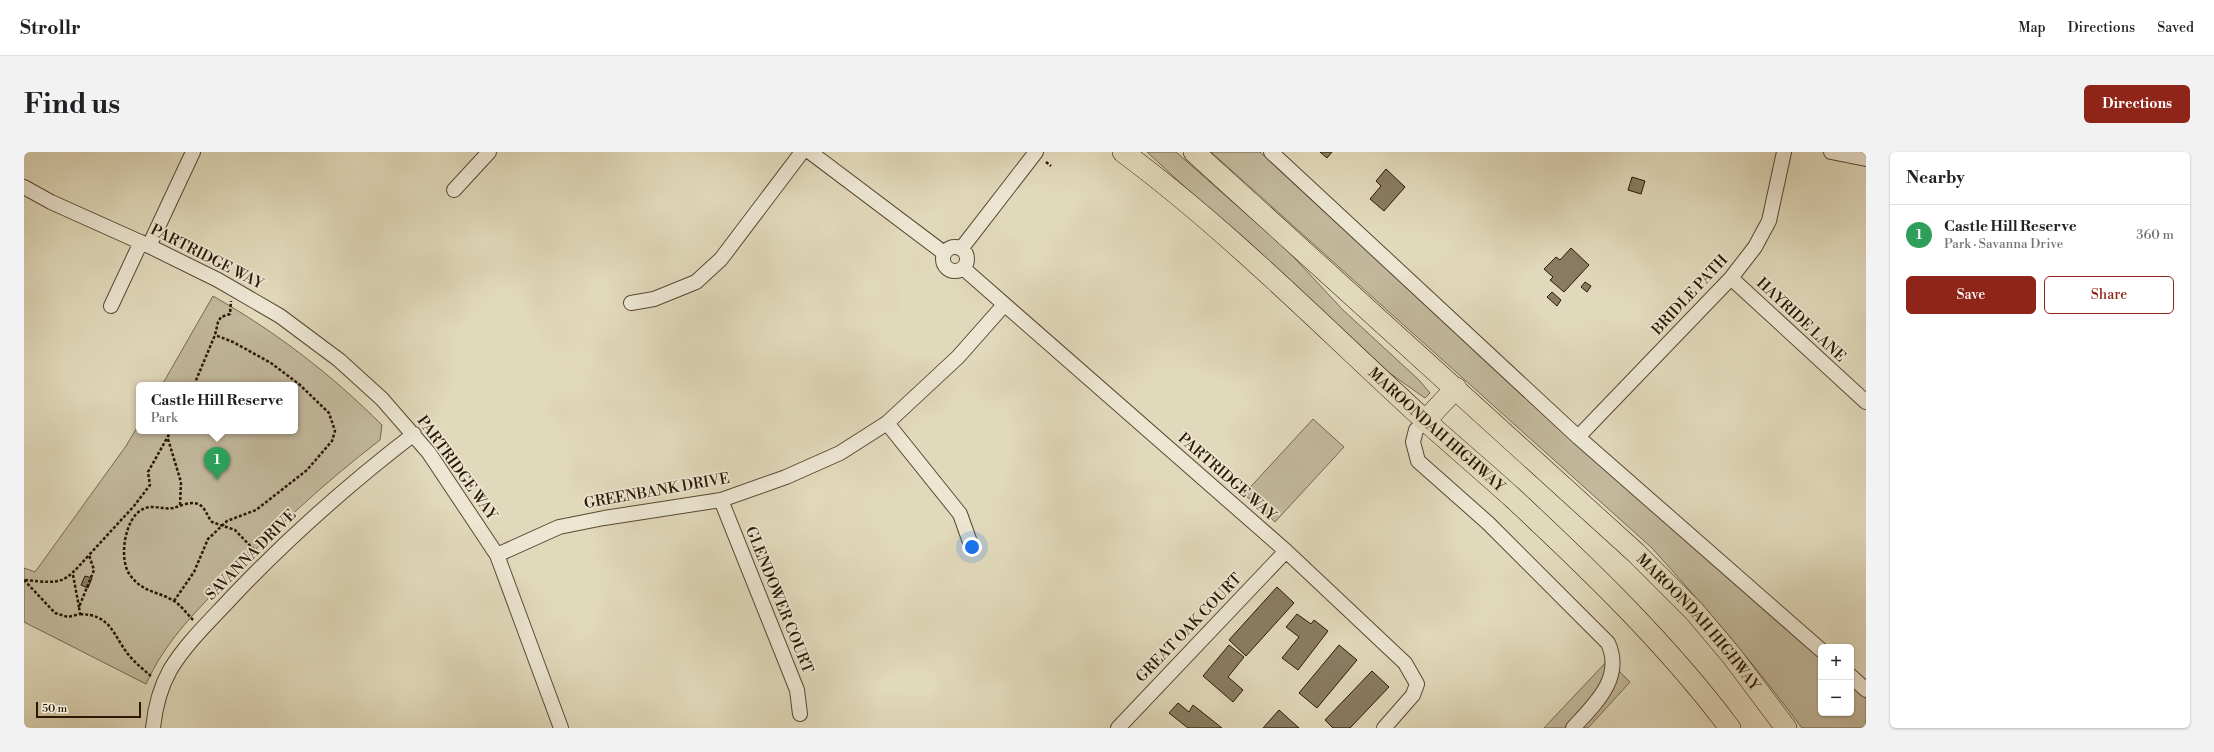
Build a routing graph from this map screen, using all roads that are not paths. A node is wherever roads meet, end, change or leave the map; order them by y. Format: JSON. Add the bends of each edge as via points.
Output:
{"nodes":[{"id":1,"x":193,"y":152,"type":"edge"},
{"id":2,"x":489,"y":152,"type":"edge"},
{"id":3,"x":802,"y":152,"type":"edge"},
{"id":4,"x":810,"y":152,"type":"edge"},
{"id":5,"x":1036,"y":152,"type":"edge"},
{"id":6,"x":1123,"y":152,"type":"edge"},
{"id":7,"x":1194,"y":152,"type":"edge"},
{"id":8,"x":1271,"y":152,"type":"edge"},
{"id":9,"x":1784,"y":152,"type":"edge"},
{"id":10,"x":1831,"y":152,"type":"edge"},
{"id":11,"x":1866,"y":159,"type":"edge"},
{"id":12,"x":24,"y":187,"type":"edge"},
{"id":13,"x":454,"y":190,"type":"dead end"},
{"id":14,"x":145,"y":244,"type":"junction"},
{"id":15,"x":961,"y":249,"type":"junction"},
{"id":16,"x":944,"y":253,"type":"junction"},
{"id":17,"x":963,"y":268,"type":"junction"},
{"id":18,"x":1731,"y":278,"type":"junction"},
{"id":19,"x":631,"y":303,"type":"dead end"},
{"id":20,"x":1004,"y":305,"type":"junction"},
{"id":21,"x":111,"y":306,"type":"dead end"},
{"id":22,"x":1456,"y":388,"type":"junction"},
{"id":23,"x":1866,"y":402,"type":"edge"},
{"id":24,"x":1425,"y":421,"type":"junction"},
{"id":25,"x":887,"y":423,"type":"junction"},
{"id":26,"x":414,"y":434,"type":"junction"},
{"id":27,"x":1578,"y":437,"type":"junction"},
{"id":28,"x":721,"y":500,"type":"junction"},
{"id":29,"x":970,"y":542,"type":"dead end"},
{"id":30,"x":1286,"y":551,"type":"junction"},
{"id":31,"x":497,"y":555,"type":"junction"},
{"id":32,"x":1818,"y":647,"type":"edge"},
{"id":33,"x":1854,"y":679,"type":"edge"},
{"id":34,"x":1866,"y":690,"type":"edge"},
{"id":35,"x":800,"y":714,"type":"dead end"},
{"id":36,"x":153,"y":728,"type":"edge"},
{"id":37,"x":562,"y":728,"type":"edge"},
{"id":38,"x":1118,"y":728,"type":"edge"},
{"id":39,"x":1384,"y":728,"type":"edge"},
{"id":40,"x":1573,"y":728,"type":"edge"},
{"id":41,"x":1730,"y":728,"type":"edge"},
{"id":42,"x":1786,"y":728,"type":"edge"}],
"edges":[{"from":1,"to":14,"type":"street"},
{"from":2,"to":13,"type":"street"},
{"from":3,"to":19,"type":"street","via":[[721,259],[696,282],[654,299]]},
{"from":4,"to":16,"type":"street"},
{"from":5,"to":15,"type":"street"},
{"from":6,"to":24,"type":"highway","name":"MAROONDAH HIGHWAY","via":[[1237,247]]},
{"from":7,"to":22,"type":"highway","name":"MAROONDAH HIGHWAY"},
{"from":8,"to":27,"type":"street"},
{"from":9,"to":18,"type":"street","name":"BRIDLE PATH","via":[[1769,221],[1755,247]]},
{"from":10,"to":11,"type":"street"},
{"from":12,"to":14,"type":"street","name":"PARTRIDGE WAY","via":[[51,202]]},
{"from":14,"to":21,"type":"street"},
{"from":14,"to":26,"type":"street","name":"PARTRIDGE WAY","via":[[238,291],[280,316],[322,346],[364,382]]},
{"from":15,"to":16,"type":"street","via":[[950,248]]},
{"from":15,"to":17,"type":"street","via":[[967,258]]},
{"from":16,"to":17,"type":"street","via":[[942,260],[949,269],[956,271]]},
{"from":17,"to":20,"type":"street","name":"PARTRIDGE WAY"},
{"from":18,"to":23,"type":"street","name":"HAYRIDE LANE"},
{"from":18,"to":27,"type":"street","name":"BRIDLE PATH"},
{"from":20,"to":25,"type":"street","name":"GREENBANK DRIVE","via":[[958,357]]},
{"from":20,"to":30,"type":"street","name":"PARTRIDGE WAY"},
{"from":22,"to":24,"type":"highway"},
{"from":22,"to":42,"type":"highway","name":"MAROONDAH HIGHWAY","via":[[1636,553],[1694,611],[1732,656]]},
{"from":24,"to":40,"type":"street","via":[[1416,430],[1413,442],[1418,461],[1504,538],[1608,643],[1614,665],[1612,677],[1605,691]]},
{"from":24,"to":41,"type":"highway","name":"MAROONDAH HIGHWAY","via":[[1513,498],[1601,582],[1703,693]]},
{"from":25,"to":28,"type":"street","name":"GREENBANK DRIVE","via":[[833,456],[786,477]]},
{"from":25,"to":29,"type":"street","via":[[960,514]]},
{"from":26,"to":31,"type":"street","name":"PARTRIDGE WAY"},
{"from":26,"to":36,"type":"street","name":"SAVANNA DRIVE","via":[[357,478],[310,519],[202,629],[170,671],[155,708]]},
{"from":27,"to":32,"type":"street"},
{"from":28,"to":31,"type":"street","name":"GREENBANK DRIVE","via":[[559,527]]},
{"from":28,"to":35,"type":"street","name":"GLENDOWER COURT","via":[[797,690]]},
{"from":30,"to":38,"type":"street","name":"GREAT OAK COURT"},
{"from":30,"to":39,"type":"street","name":"PARTRIDGE WAY","via":[[1405,663],[1412,674],[1417,684],[1413,695]]},
{"from":31,"to":37,"type":"street","name":"PARTRIDGE WAY"},
{"from":33,"to":34,"type":"street"}]}
